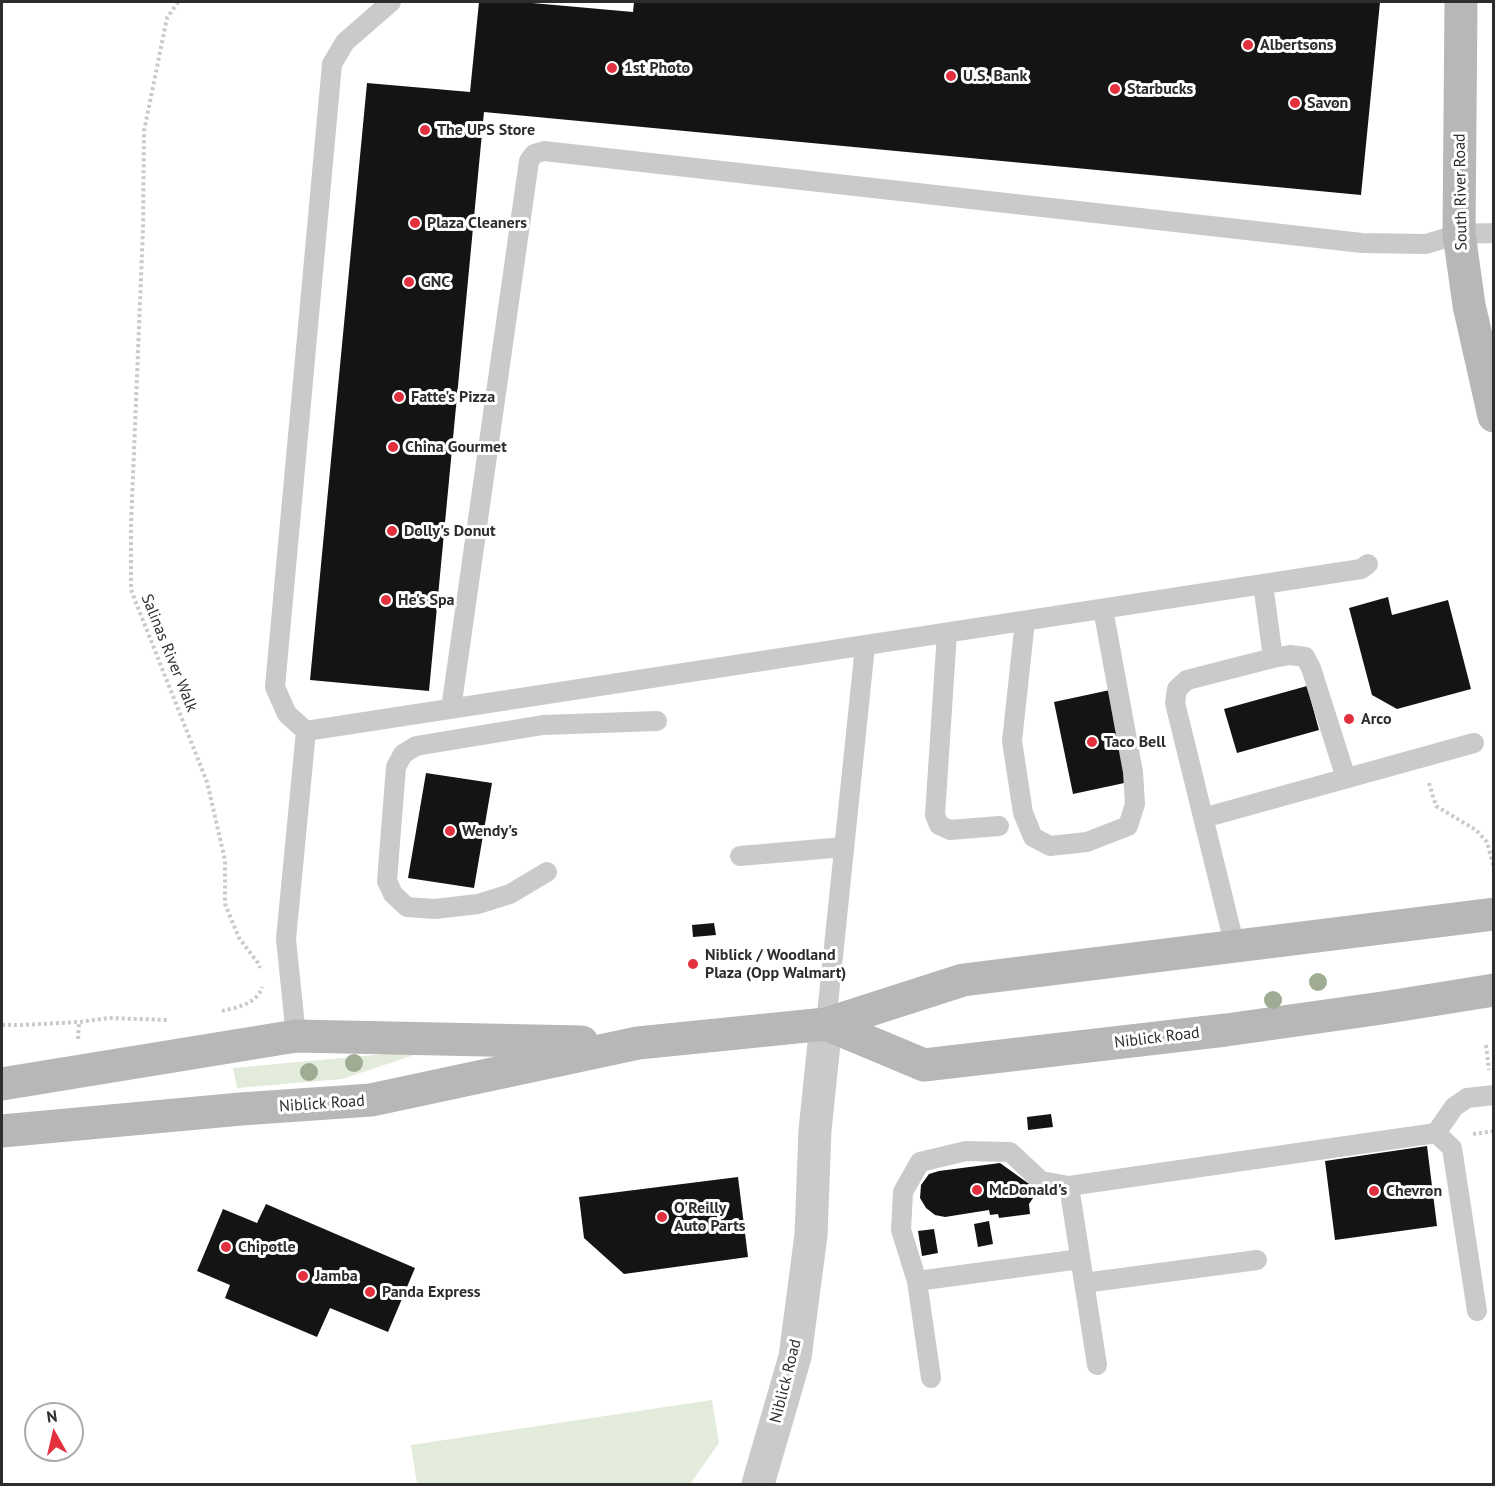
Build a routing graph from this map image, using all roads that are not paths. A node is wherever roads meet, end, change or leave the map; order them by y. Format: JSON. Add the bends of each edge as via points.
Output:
{"nodes":[{"id":1,"x":391,"y":2,"type":"edge"},
{"id":2,"x":1461,"y":2,"type":"edge"},
{"id":3,"x":1494,"y":233,"type":"edge"},
{"id":4,"x":1459,"y":234,"type":"junction"},
{"id":5,"x":1494,"y":416,"type":"edge"},
{"id":6,"x":1368,"y":564,"type":"dead end"},
{"id":7,"x":1263,"y":584,"type":"junction"},
{"id":8,"x":1103,"y":609,"type":"junction"},
{"id":9,"x":1025,"y":621,"type":"junction"},
{"id":10,"x":947,"y":633,"type":"junction"},
{"id":11,"x":865,"y":646,"type":"junction"},
{"id":12,"x":1274,"y":658,"type":"junction"},
{"id":13,"x":451,"y":709,"type":"junction"},
{"id":14,"x":657,"y":721,"type":"dead end"},
{"id":15,"x":306,"y":731,"type":"junction"},
{"id":16,"x":1474,"y":743,"type":"dead end"},
{"id":17,"x":1346,"y":778,"type":"junction"},
{"id":18,"x":1203,"y":818,"type":"junction"},
{"id":19,"x":999,"y":826,"type":"dead end"},
{"id":20,"x":844,"y":847,"type":"junction"},
{"id":21,"x":740,"y":856,"type":"dead end"},
{"id":22,"x":547,"y":872,"type":"dead end"},
{"id":23,"x":1494,"y":914,"type":"edge"},
{"id":24,"x":1235,"y":947,"type":"junction"},
{"id":25,"x":1494,"y":990,"type":"edge"},
{"id":26,"x":826,"y":1024,"type":"junction"},
{"id":27,"x":296,"y":1036,"type":"junction"},
{"id":28,"x":638,"y":1043,"type":"junction"},
{"id":29,"x":2,"y":1083,"type":"edge"},
{"id":30,"x":1492,"y":1088,"type":"edge"},
{"id":31,"x":2,"y":1131,"type":"edge"},
{"id":32,"x":1436,"y":1132,"type":"junction"},
{"id":33,"x":1069,"y":1186,"type":"junction"},
{"id":34,"x":1080,"y":1258,"type":"junction"},
{"id":35,"x":1257,"y":1260,"type":"dead end"},
{"id":36,"x":917,"y":1281,"type":"junction"},
{"id":37,"x":1084,"y":1283,"type":"junction"},
{"id":38,"x":1478,"y":1311,"type":"dead end"},
{"id":39,"x":1097,"y":1365,"type":"dead end"},
{"id":40,"x":931,"y":1378,"type":"dead end"},
{"id":41,"x":758,"y":1485,"type":"edge"}],
"edges":[{"from":1,"to":15,"type":"lane","via":[[345,42],[332,64],[275,687],[287,714]]},
{"from":2,"to":4,"type":"main road","name":"South River Road"},
{"from":3,"to":4,"type":"lane"},
{"from":4,"to":5,"type":"main road","name":"South River Road","via":[[1469,305]]},
{"from":4,"to":13,"type":"lane","via":[[1426,244],[1362,243],[544,151],[534,154],[529,161]]},
{"from":6,"to":7,"type":"lane","via":[[1361,569]]},
{"from":7,"to":8,"type":"lane"},
{"from":7,"to":12,"type":"lane"},
{"from":8,"to":9,"type":"lane"},
{"from":8,"to":9,"type":"lane","via":[[1133,772],[1135,804],[1128,826],[1087,842],[1050,846],[1033,837],[1023,813],[1012,741]]},
{"from":9,"to":10,"type":"lane"},
{"from":10,"to":11,"type":"lane"},
{"from":10,"to":19,"type":"lane","via":[[935,815],[939,825],[950,830]]},
{"from":11,"to":13,"type":"lane"},
{"from":11,"to":20,"type":"lane"},
{"from":12,"to":17,"type":"lane","via":[[1305,657]]},
{"from":12,"to":18,"type":"lane","via":[[1187,680],[1177,689],[1175,703]]},
{"from":13,"to":15,"type":"lane"},
{"from":14,"to":22,"type":"lane","via":[[543,725],[416,746],[403,754],[396,767],[387,882],[407,908],[478,904],[510,894]]},
{"from":15,"to":27,"type":"lane","via":[[286,939]]},
{"from":16,"to":17,"type":"lane"},
{"from":17,"to":18,"type":"lane"},
{"from":18,"to":24,"type":"lane"},
{"from":20,"to":21,"type":"lane"},
{"from":20,"to":26,"type":"lane"},
{"from":23,"to":24,"type":"main road","name":"Niblick Road"},
{"from":24,"to":26,"type":"main road","name":"Niblick Road","via":[[963,980]]},
{"from":25,"to":26,"type":"main road","name":"Niblick Road","via":[[1226,1030],[924,1065]]},
{"from":26,"to":28,"type":"main road","name":"Niblick Road"},
{"from":26,"to":41,"type":"street","name":"Niblick Road","via":[[815,1130],[811,1235],[795,1357]]},
{"from":27,"to":28,"type":"main road","name":"Niblick Road"},
{"from":27,"to":29,"type":"main road","name":"Niblick Road"},
{"from":28,"to":31,"type":"main road","name":"Niblick Road","via":[[371,1100]]},
{"from":30,"to":32,"type":"lane","via":[[1454,1107]]},
{"from":32,"to":33,"type":"lane"},
{"from":32,"to":38,"type":"lane","via":[[1452,1148]]},
{"from":33,"to":34,"type":"lane"},
{"from":33,"to":36,"type":"lane","via":[[1041,1181],[1010,1152],[966,1151],[921,1162],[903,1192],[902,1230]]},
{"from":34,"to":36,"type":"lane"},
{"from":34,"to":37,"type":"lane"},
{"from":35,"to":37,"type":"lane"},
{"from":36,"to":40,"type":"lane"},
{"from":37,"to":39,"type":"lane"}]}
